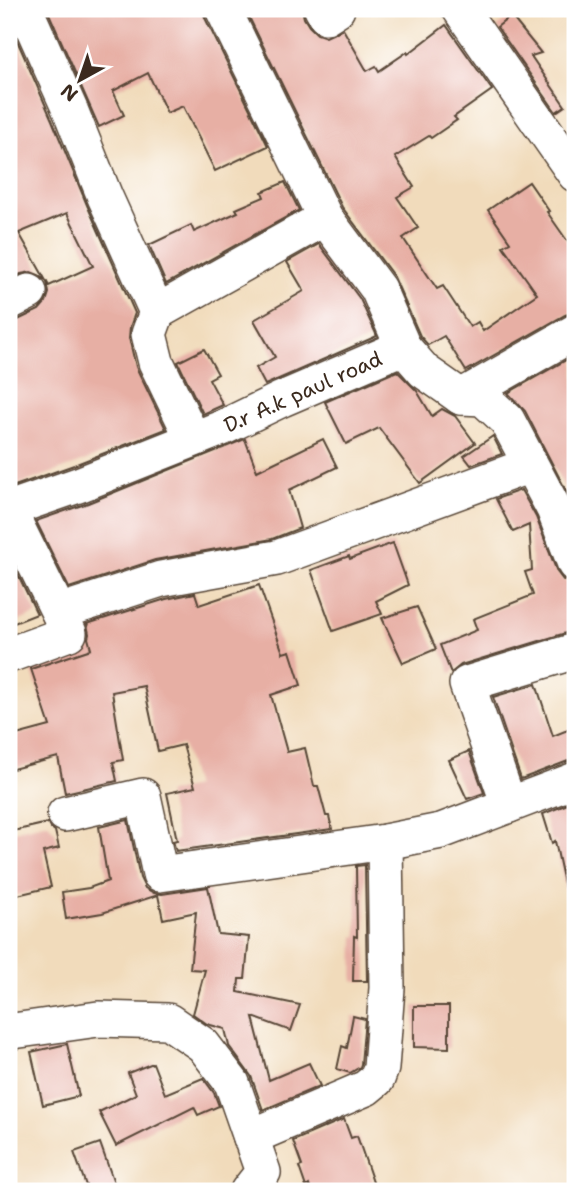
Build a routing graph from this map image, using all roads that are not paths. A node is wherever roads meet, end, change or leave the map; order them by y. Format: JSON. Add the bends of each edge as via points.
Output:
{"nodes":[{"id":1,"x":25,"y":9,"type":"edge"},
{"id":2,"x":322,"y":9,"type":"edge"},
{"id":3,"x":337,"y":9,"type":"edge"},
{"id":4,"x":460,"y":9,"type":"edge"},
{"id":5,"x":234,"y":12,"type":"edge"},
{"id":6,"x":575,"y":174,"type":"edge"},
{"id":7,"x":325,"y":218,"type":"junction"},
{"id":8,"x":157,"y":312,"type":"junction"},
{"id":9,"x":575,"y":332,"type":"edge"},
{"id":10,"x":403,"y":347,"type":"junction"},
{"id":11,"x":461,"y":397,"type":"junction"},
{"id":12,"x":193,"y":439,"type":"junction"},
{"id":13,"x":530,"y":465,"type":"junction"},
{"id":14,"x":9,"y":510,"type":"edge"},
{"id":15,"x":575,"y":564,"type":"edge"},
{"id":16,"x":59,"y":612,"type":"junction"},
{"id":17,"x":575,"y":652,"type":"edge"},
{"id":18,"x":9,"y":655,"type":"edge"},
{"id":19,"x":575,"y":780,"type":"edge"},
{"id":20,"x":509,"y":805,"type":"junction"},
{"id":21,"x":65,"y":814,"type":"dead end"},
{"id":22,"x":385,"y":842,"type":"junction"},
{"id":23,"x":9,"y":1029,"type":"edge"},
{"id":24,"x":251,"y":1137,"type":"junction"},
{"id":25,"x":248,"y":1191,"type":"edge"}],
"edges":[{"from":1,"to":8,"type":"street"},
{"from":2,"to":3,"type":"street","via":[[326,16]]},
{"from":4,"to":6,"type":"street"},
{"from":5,"to":7,"type":"street"},
{"from":7,"to":8,"type":"street"},
{"from":7,"to":10,"type":"street","via":[[378,289]]},
{"from":8,"to":12,"type":"street","via":[[149,334],[156,362]]},
{"from":9,"to":11,"type":"street"},
{"from":10,"to":11,"type":"street","name":"D.r A.k paul road","via":[[424,372]]},
{"from":10,"to":12,"type":"street","name":"D.r A.k paul road"},
{"from":11,"to":13,"type":"street","name":"D.r A.k paul road","via":[[483,398],[507,420]]},
{"from":12,"to":14,"type":"street","name":"D.r A.k paul road"},
{"from":13,"to":15,"type":"street","name":"D.r A.k paul road","via":[[554,509]]},
{"from":13,"to":16,"type":"street","via":[[277,558],[161,579]]},
{"from":14,"to":16,"type":"street"},
{"from":16,"to":18,"type":"street","via":[[69,633]]},
{"from":17,"to":20,"type":"street","via":[[467,684]]},
{"from":19,"to":20,"type":"street"},
{"from":20,"to":22,"type":"street","via":[[441,831]]},
{"from":21,"to":22,"type":"street","via":[[143,796],[160,874]]},
{"from":22,"to":24,"type":"street","via":[[387,988],[377,1079],[366,1088]]},
{"from":23,"to":24,"type":"street","via":[[98,1019],[168,1021],[203,1045],[232,1083]]},
{"from":24,"to":25,"type":"street","via":[[263,1172]]}]}
